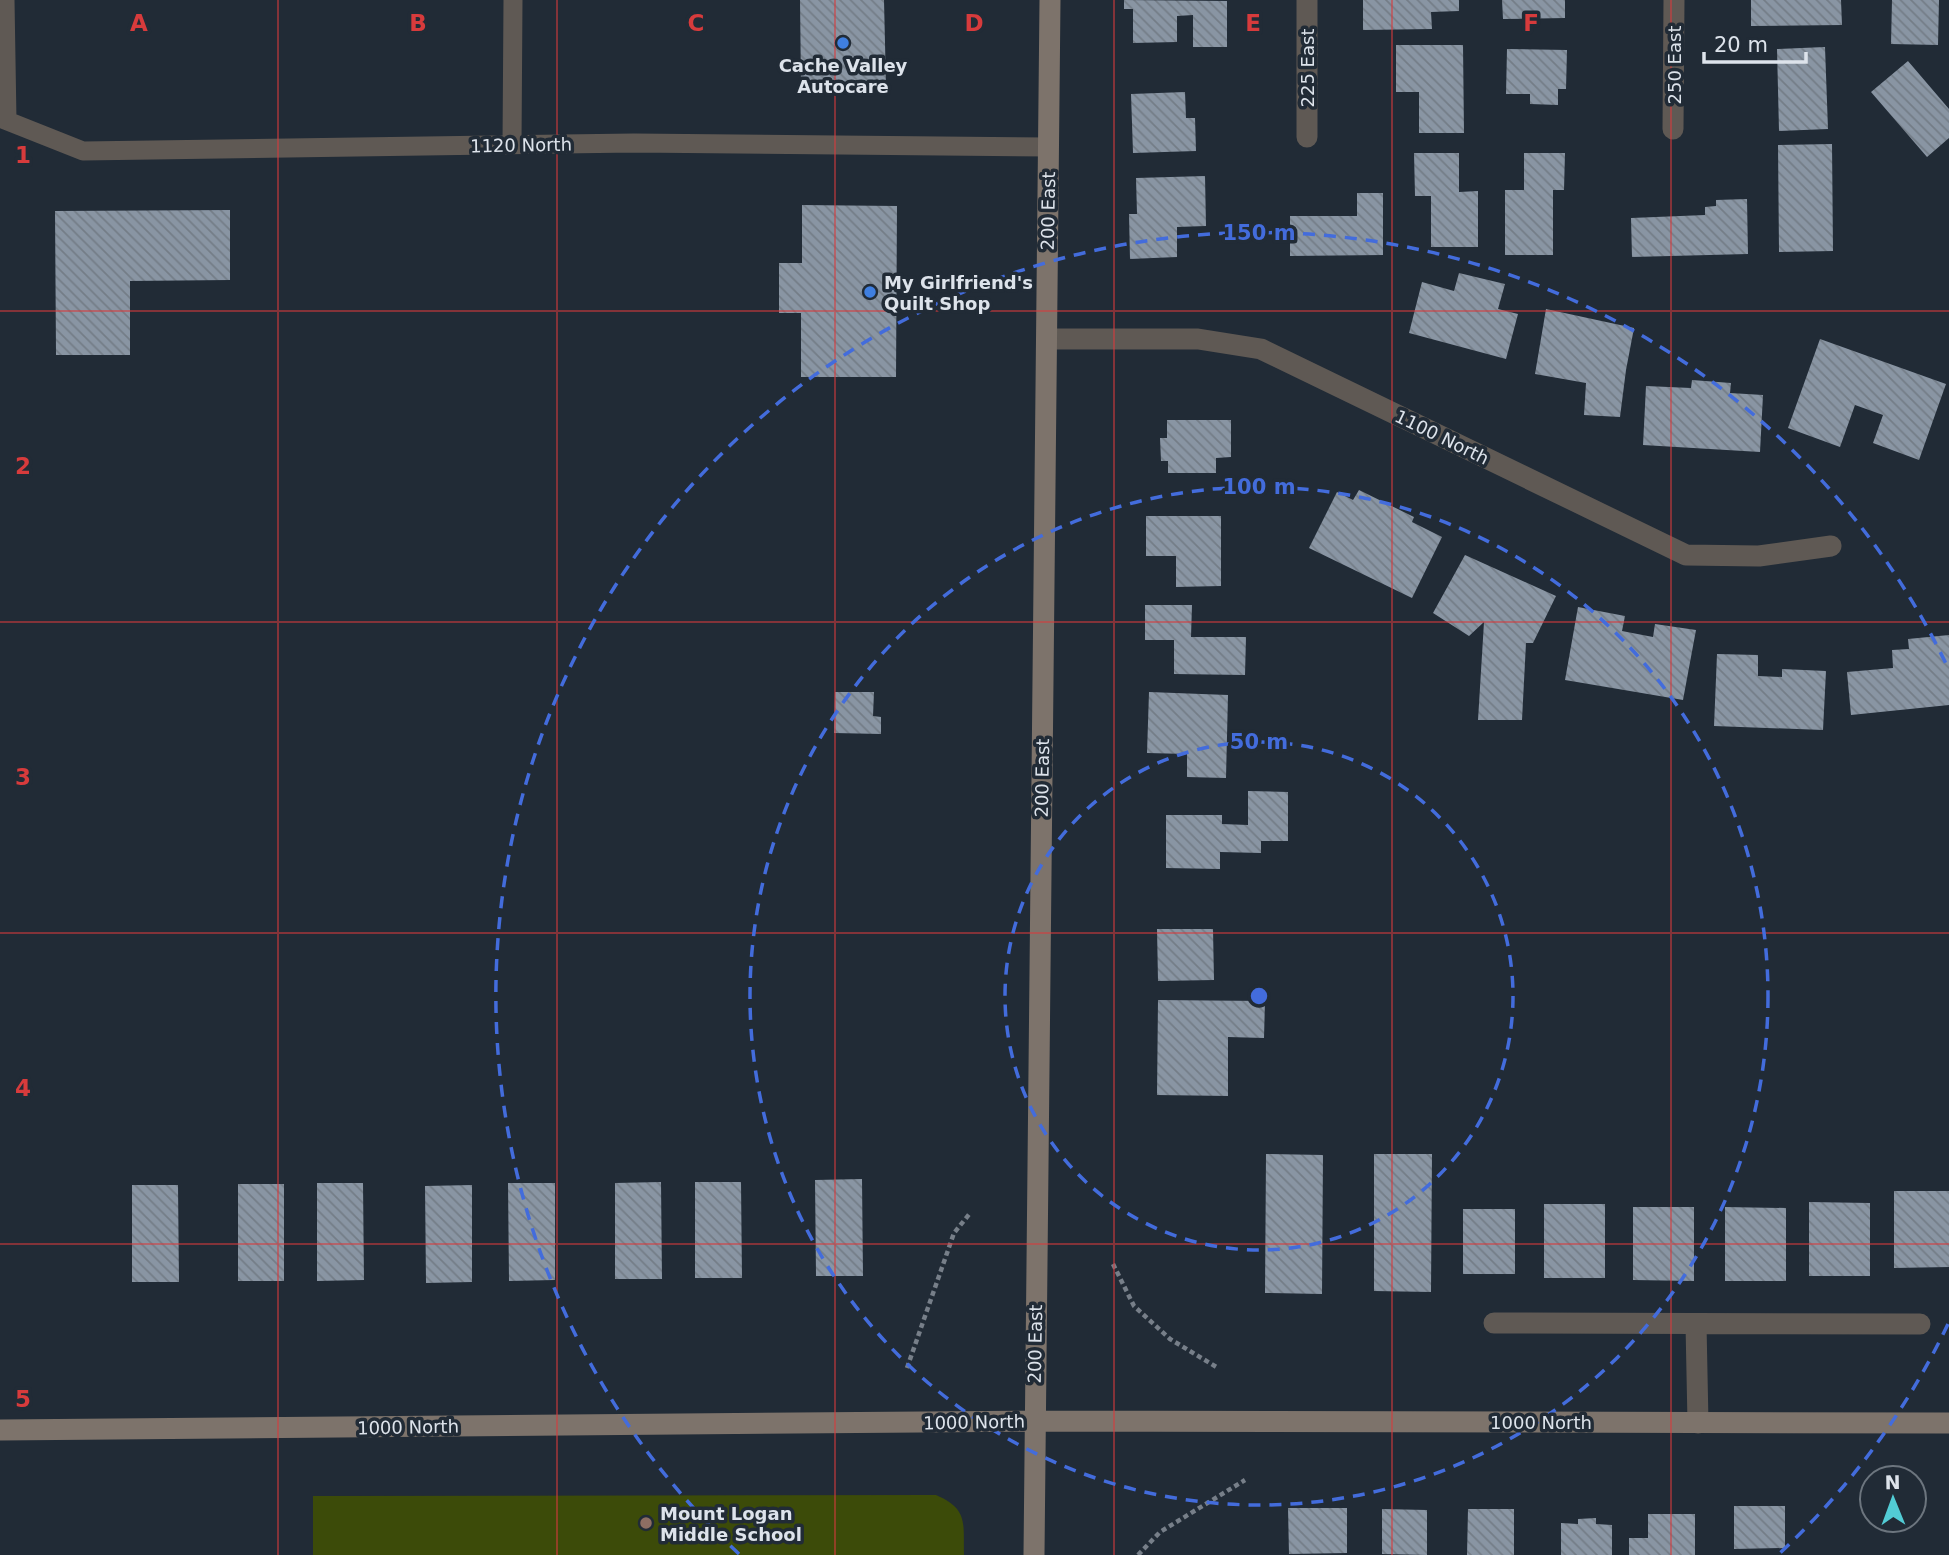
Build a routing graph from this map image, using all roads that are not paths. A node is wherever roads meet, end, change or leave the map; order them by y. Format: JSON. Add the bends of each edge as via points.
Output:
{"nodes":[{"id":1,"x":5,"y":0,"type":"edge"},
{"id":2,"x":513,"y":0,"type":"edge"},
{"id":3,"x":1050,"y":0,"type":"edge"},
{"id":4,"x":1307,"y":0,"type":"edge"},
{"id":5,"x":1674,"y":0,"type":"edge"},
{"id":6,"x":4,"y":119,"type":"edge"},
{"id":7,"x":1674,"y":129,"type":"dead end"},
{"id":8,"x":1307,"y":137,"type":"dead end"},
{"id":9,"x":512,"y":145,"type":"junction"},
{"id":10,"x":1049,"y":147,"type":"junction"},
{"id":11,"x":1047,"y":339,"type":"junction"},
{"id":12,"x":1831,"y":546,"type":"dead end"},
{"id":13,"x":1494,"y":1323,"type":"dead end"},
{"id":14,"x":1696,"y":1324,"type":"junction"},
{"id":15,"x":1920,"y":1324,"type":"dead end"},
{"id":16,"x":1034,"y":1421,"type":"junction"},
{"id":17,"x":1698,"y":1423,"type":"junction"},
{"id":18,"x":1949,"y":1423,"type":"edge"},
{"id":19,"x":0,"y":1430,"type":"edge"},
{"id":20,"x":1034,"y":1555,"type":"edge"}],
"edges":[{"from":1,"to":6,"type":"lane"},
{"from":2,"to":9,"type":"lane"},
{"from":3,"to":10,"type":"street","name":"200 East"},
{"from":4,"to":8,"type":"street","name":"225 East"},
{"from":5,"to":7,"type":"street","name":"250 East"},
{"from":6,"to":9,"type":"lane","name":"1120 North","via":[[83,151]]},
{"from":9,"to":10,"type":"lane","name":"1120 North"},
{"from":10,"to":11,"type":"street","name":"200 East"},
{"from":11,"to":12,"type":"street","name":"1100 North","via":[[1198,339],[1261,349],[1686,555],[1759,556]]},
{"from":11,"to":16,"type":"street","name":"200 East"},
{"from":13,"to":14,"type":"street"},
{"from":14,"to":15,"type":"street"},
{"from":14,"to":17,"type":"street"},
{"from":16,"to":17,"type":"street","name":"1000 North"},
{"from":16,"to":19,"type":"street","name":"1000 North"},
{"from":16,"to":20,"type":"street","name":"200 East"},
{"from":17,"to":18,"type":"street","name":"1000 North"}]}
